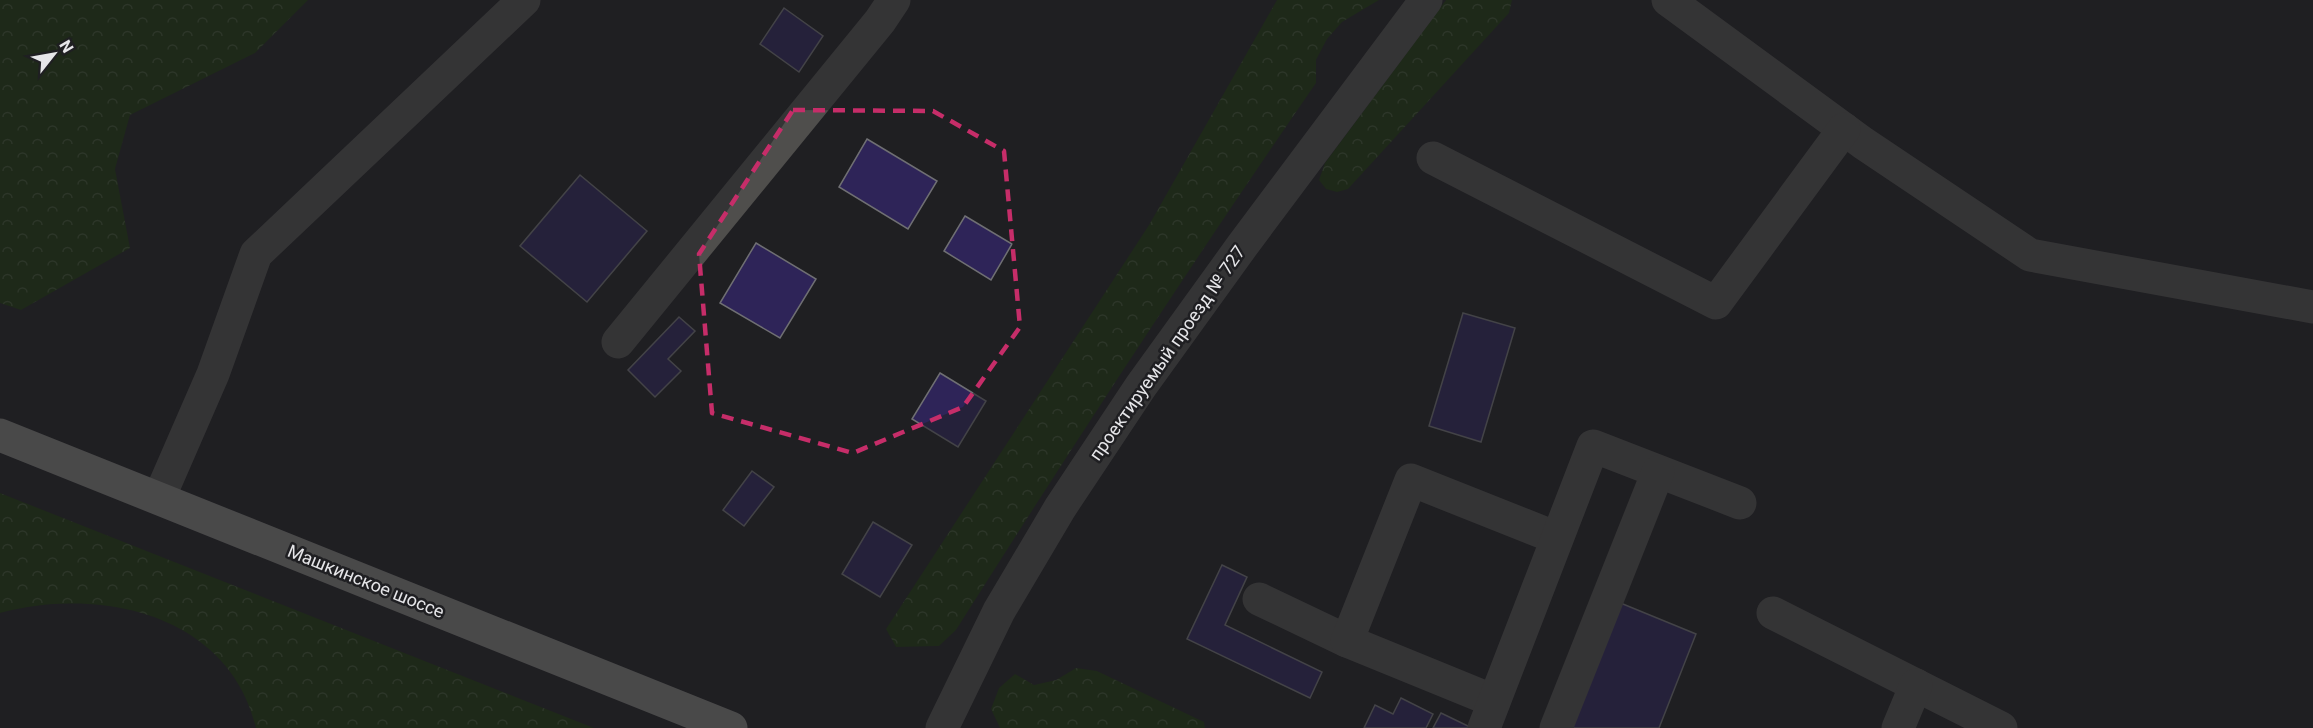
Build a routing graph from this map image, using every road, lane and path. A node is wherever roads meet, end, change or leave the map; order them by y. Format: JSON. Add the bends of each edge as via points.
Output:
{"nodes":[{"id":1,"x":524,"y":0,"type":"edge"},
{"id":2,"x":894,"y":0,"type":"edge"},
{"id":3,"x":1426,"y":0,"type":"edge"},
{"id":4,"x":1668,"y":0,"type":"edge"},
{"id":5,"x":1844,"y":129,"type":"junction"},
{"id":6,"x":1433,"y":158,"type":"dead end"},
{"id":7,"x":2313,"y":307,"type":"edge"},
{"id":8,"x":618,"y":342,"type":"dead end"},
{"id":9,"x":0,"y":435,"type":"edge"},
{"id":10,"x":1658,"y":472,"type":"junction"},
{"id":11,"x":159,"y":498,"type":"junction"},
{"id":12,"x":1740,"y":503,"type":"dead end"},
{"id":13,"x":1557,"y":538,"type":"junction"},
{"id":14,"x":1259,"y":599,"type":"dead end"},
{"id":15,"x":1773,"y":613,"type":"dead end"},
{"id":16,"x":1347,"y":641,"type":"junction"},
{"id":17,"x":1916,"y":685,"type":"junction"},
{"id":18,"x":1489,"y":714,"type":"edge"},
{"id":19,"x":731,"y":728,"type":"edge"},
{"id":20,"x":942,"y":728,"type":"edge"},
{"id":21,"x":1556,"y":728,"type":"edge"},
{"id":22,"x":1898,"y":728,"type":"edge"},
{"id":23,"x":2001,"y":728,"type":"edge"}],
"edges":[{"from":1,"to":11,"type":"street","via":[[256,254],[213,374]]},
{"from":2,"to":8,"type":"street"},
{"from":3,"to":20,"type":"street","name":"проектируемый проезд № 727","via":[[1235,255],[1072,489],[999,611]]},
{"from":4,"to":5,"type":"street"},
{"from":5,"to":6,"type":"street","via":[[1716,303]]},
{"from":5,"to":7,"type":"street","via":[[2030,255]]},
{"from":9,"to":11,"type":"main road","name":"Машкинское шоссе"},
{"from":10,"to":12,"type":"street"},
{"from":10,"to":13,"type":"street","via":[[1593,446]]},
{"from":10,"to":21,"type":"street"},
{"from":11,"to":19,"type":"main road","name":"Машкинское шоссе"},
{"from":13,"to":16,"type":"street","via":[[1411,480]]},
{"from":13,"to":18,"type":"street"},
{"from":14,"to":16,"type":"street"},
{"from":15,"to":17,"type":"street"},
{"from":16,"to":18,"type":"street"},
{"from":17,"to":22,"type":"street"},
{"from":17,"to":23,"type":"street"}]}
